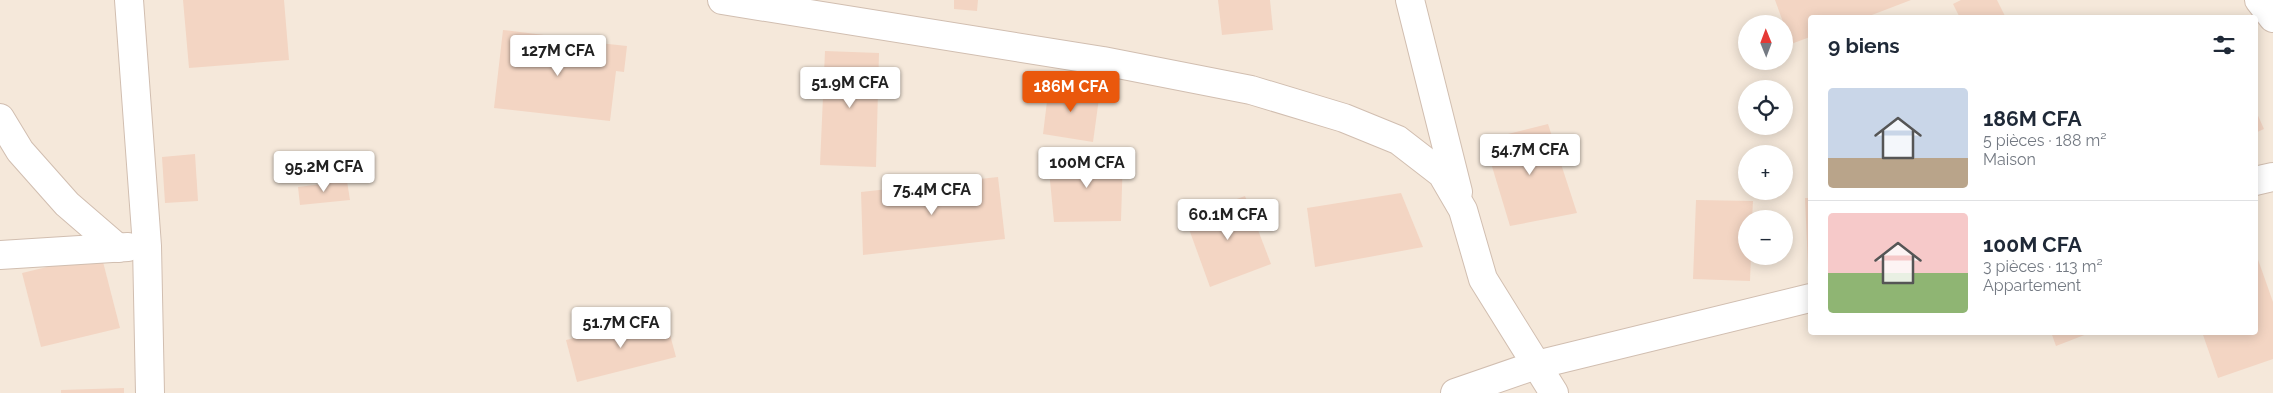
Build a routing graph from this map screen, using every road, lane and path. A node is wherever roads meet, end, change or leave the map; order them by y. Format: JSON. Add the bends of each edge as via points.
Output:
{"nodes":[{"id":1,"x":129,"y":0,"type":"edge"},
{"id":2,"x":722,"y":0,"type":"edge"},
{"id":3,"x":1410,"y":0,"type":"edge"},
{"id":4,"x":2259,"y":0,"type":"edge"},
{"id":5,"x":2273,"y":18,"type":"edge"},
{"id":6,"x":0,"y":118,"type":"edge"},
{"id":7,"x":2273,"y":176,"type":"edge"},
{"id":8,"x":2258,"y":180,"type":"edge"},
{"id":9,"x":1463,"y":210,"type":"junction"},
{"id":10,"x":147,"y":246,"type":"junction"},
{"id":11,"x":118,"y":248,"type":"junction"},
{"id":12,"x":0,"y":255,"type":"edge"},
{"id":13,"x":1808,"y":298,"type":"edge"},
{"id":14,"x":1536,"y":365,"type":"junction"},
{"id":15,"x":150,"y":393,"type":"edge"},
{"id":16,"x":1455,"y":393,"type":"edge"},
{"id":17,"x":1554,"y":393,"type":"edge"}],
"edges":[{"from":1,"to":10,"type":"street"},
{"from":2,"to":9,"type":"street","via":[[1103,60],[1251,90],[1344,118],[1398,140],[1442,174]]},
{"from":3,"to":9,"type":"street"},
{"from":4,"to":5,"type":"street"},
{"from":6,"to":11,"type":"street","via":[[20,151],[67,204]]},
{"from":7,"to":8,"type":"street"},
{"from":9,"to":14,"type":"street","via":[[1483,279]]},
{"from":10,"to":11,"type":"street"},
{"from":10,"to":15,"type":"street"},
{"from":11,"to":12,"type":"street"},
{"from":13,"to":14,"type":"street"},
{"from":14,"to":16,"type":"street"},
{"from":14,"to":17,"type":"street"}]}
